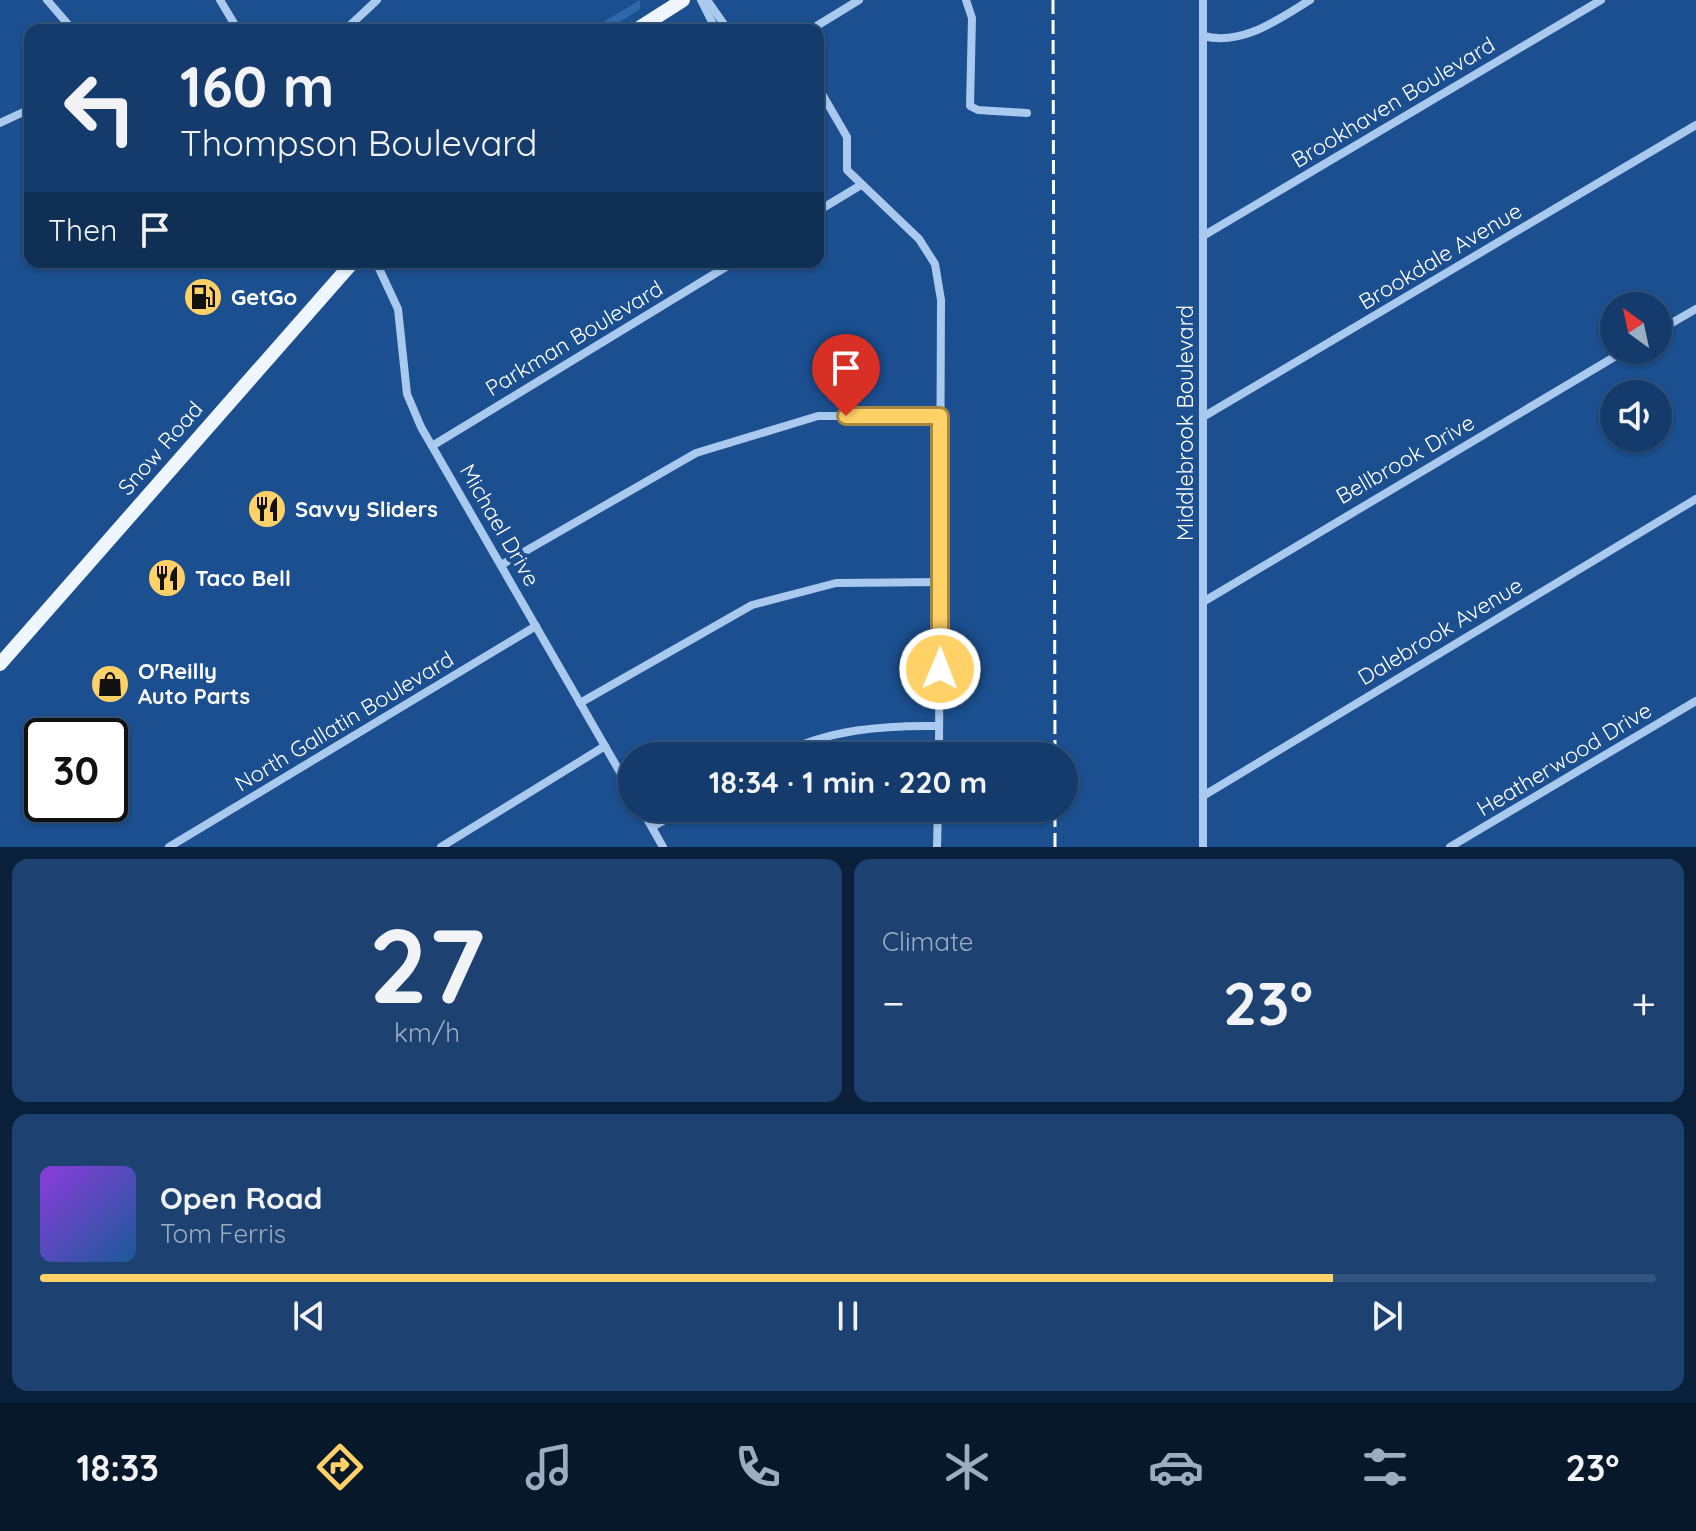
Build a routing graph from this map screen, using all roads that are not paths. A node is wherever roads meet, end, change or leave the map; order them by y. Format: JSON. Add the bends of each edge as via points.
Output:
{"nodes":[{"id":1,"x":47,"y":0,"type":"edge"},
{"id":2,"x":220,"y":0,"type":"edge"},
{"id":3,"x":377,"y":0,"type":"edge"},
{"id":4,"x":683,"y":0,"type":"edge"},
{"id":5,"x":704,"y":0,"type":"edge"},
{"id":6,"x":859,"y":0,"type":"edge"},
{"id":7,"x":966,"y":0,"type":"edge"},
{"id":8,"x":1203,"y":0,"type":"edge"},
{"id":9,"x":1310,"y":0,"type":"edge"},
{"id":10,"x":1601,"y":0,"type":"edge"},
{"id":11,"x":68,"y":24,"type":"edge"},
{"id":12,"x":234,"y":24,"type":"edge"},
{"id":13,"x":351,"y":24,"type":"edge"},
{"id":14,"x":645,"y":24,"type":"edge"},
{"id":15,"x":714,"y":24,"type":"edge"},
{"id":16,"x":723,"y":24,"type":"edge"},
{"id":17,"x":820,"y":24,"type":"edge"},
{"id":18,"x":1203,"y":36,"type":"junction"},
{"id":19,"x":824,"y":97,"type":"edge"},
{"id":20,"x":24,"y":112,"type":"edge"},
{"id":21,"x":1027,"y":113,"type":"dead end"},
{"id":22,"x":0,"y":123,"type":"edge"},
{"id":23,"x":1696,"y":125,"type":"edge"},
{"id":24,"x":861,"y":185,"type":"junction"},
{"id":25,"x":824,"y":207,"type":"edge"},
{"id":26,"x":1203,"y":236,"type":"junction"},
{"id":27,"x":348,"y":268,"type":"edge"},
{"id":28,"x":379,"y":268,"type":"edge"},
{"id":29,"x":724,"y":268,"type":"edge"},
{"id":30,"x":1696,"y":309,"type":"edge"},
{"id":31,"x":1672,"y":323,"type":"edge"},
{"id":32,"x":1602,"y":364,"type":"edge"},
{"id":33,"x":940,"y":416,"type":"junction"},
{"id":34,"x":1203,"y":417,"type":"junction"},
{"id":35,"x":432,"y":446,"type":"junction"},
{"id":36,"x":1696,"y":499,"type":"edge"},
{"id":37,"x":503,"y":564,"type":"junction"},
{"id":38,"x":942,"y":582,"type":"junction"},
{"id":39,"x":1203,"y":602,"type":"junction"},
{"id":40,"x":536,"y":626,"type":"junction"},
{"id":41,"x":0,"y":664,"type":"edge"},
{"id":42,"x":1696,"y":701,"type":"edge"},
{"id":43,"x":580,"y":703,"type":"junction"},
{"id":44,"x":939,"y":726,"type":"junction"},
{"id":45,"x":817,"y":742,"type":"edge"},
{"id":46,"x":939,"y":742,"type":"edge"},
{"id":47,"x":605,"y":746,"type":"junction"},
{"id":48,"x":618,"y":769,"type":"edge"},
{"id":49,"x":1203,"y":796,"type":"junction"},
{"id":50,"x":649,"y":822,"type":"edge"},
{"id":51,"x":661,"y":822,"type":"edge"},
{"id":52,"x":938,"y":822,"type":"edge"},
{"id":53,"x":652,"y":827,"type":"junction"},
{"id":54,"x":169,"y":847,"type":"edge"},
{"id":55,"x":441,"y":847,"type":"edge"},
{"id":56,"x":663,"y":847,"type":"edge"},
{"id":57,"x":937,"y":847,"type":"edge"},
{"id":58,"x":1203,"y":847,"type":"edge"},
{"id":59,"x":1450,"y":847,"type":"edge"}],
"edges":[{"from":1,"to":11,"type":"street"},
{"from":2,"to":12,"type":"street"},
{"from":3,"to":13,"type":"street"},
{"from":4,"to":14,"type":"main road"},
{"from":5,"to":15,"type":"street"},
{"from":5,"to":16,"type":"street"},
{"from":6,"to":17,"type":"street"},
{"from":7,"to":21,"type":"street","via":[[972,18],[970,106]]},
{"from":8,"to":18,"type":"street","name":"Middlebrook Boulevard"},
{"from":9,"to":18,"type":"street","via":[[1258,32],[1218,39]]},
{"from":10,"to":26,"type":"street","name":"Brookhaven Boulevard"},
{"from":18,"to":26,"type":"street","name":"Middlebrook Boulevard"},
{"from":19,"to":24,"type":"street","via":[[847,137],[847,170]]},
{"from":20,"to":22,"type":"street"},
{"from":23,"to":34,"type":"street","name":"Brookdale Avenue"},
{"from":24,"to":25,"type":"street"},
{"from":24,"to":33,"type":"street","via":[[919,239],[935,264],[941,300]]},
{"from":26,"to":34,"type":"street","name":"Middlebrook Boulevard"},
{"from":27,"to":41,"type":"main road","name":"Snow Road"},
{"from":28,"to":35,"type":"street","name":"Michael Drive","via":[[398,309],[407,394]]},
{"from":29,"to":35,"type":"street","name":"Parkman Boulevard"},
{"from":30,"to":31,"type":"street"},
{"from":32,"to":39,"type":"street","name":"Bellbrook Drive"},
{"from":33,"to":37,"type":"street","via":[[818,416],[696,453]]},
{"from":33,"to":38,"type":"street"},
{"from":34,"to":39,"type":"street","name":"Middlebrook Boulevard"},
{"from":35,"to":37,"type":"street","name":"Michael Drive"},
{"from":36,"to":49,"type":"street","name":"Dalebrook Avenue"},
{"from":37,"to":40,"type":"street","name":"Michael Drive"},
{"from":38,"to":43,"type":"street","via":[[836,583],[752,605]]},
{"from":38,"to":44,"type":"street"},
{"from":39,"to":49,"type":"street","name":"Middlebrook Boulevard"},
{"from":40,"to":43,"type":"street","name":"Michael Drive"},
{"from":40,"to":54,"type":"street","name":"North Gallatin Boulevard"},
{"from":42,"to":59,"type":"street","name":"Heatherwood Drive"},
{"from":43,"to":47,"type":"street","name":"Michael Drive"},
{"from":44,"to":45,"type":"street","via":[[889,725]]},
{"from":44,"to":46,"type":"street"},
{"from":47,"to":48,"type":"street","name":"Michael Drive"},
{"from":47,"to":55,"type":"street"},
{"from":49,"to":58,"type":"street","name":"Middlebrook Boulevard"},
{"from":50,"to":53,"type":"street"},
{"from":51,"to":53,"type":"street"},
{"from":52,"to":57,"type":"street"},
{"from":53,"to":56,"type":"street"}]}
